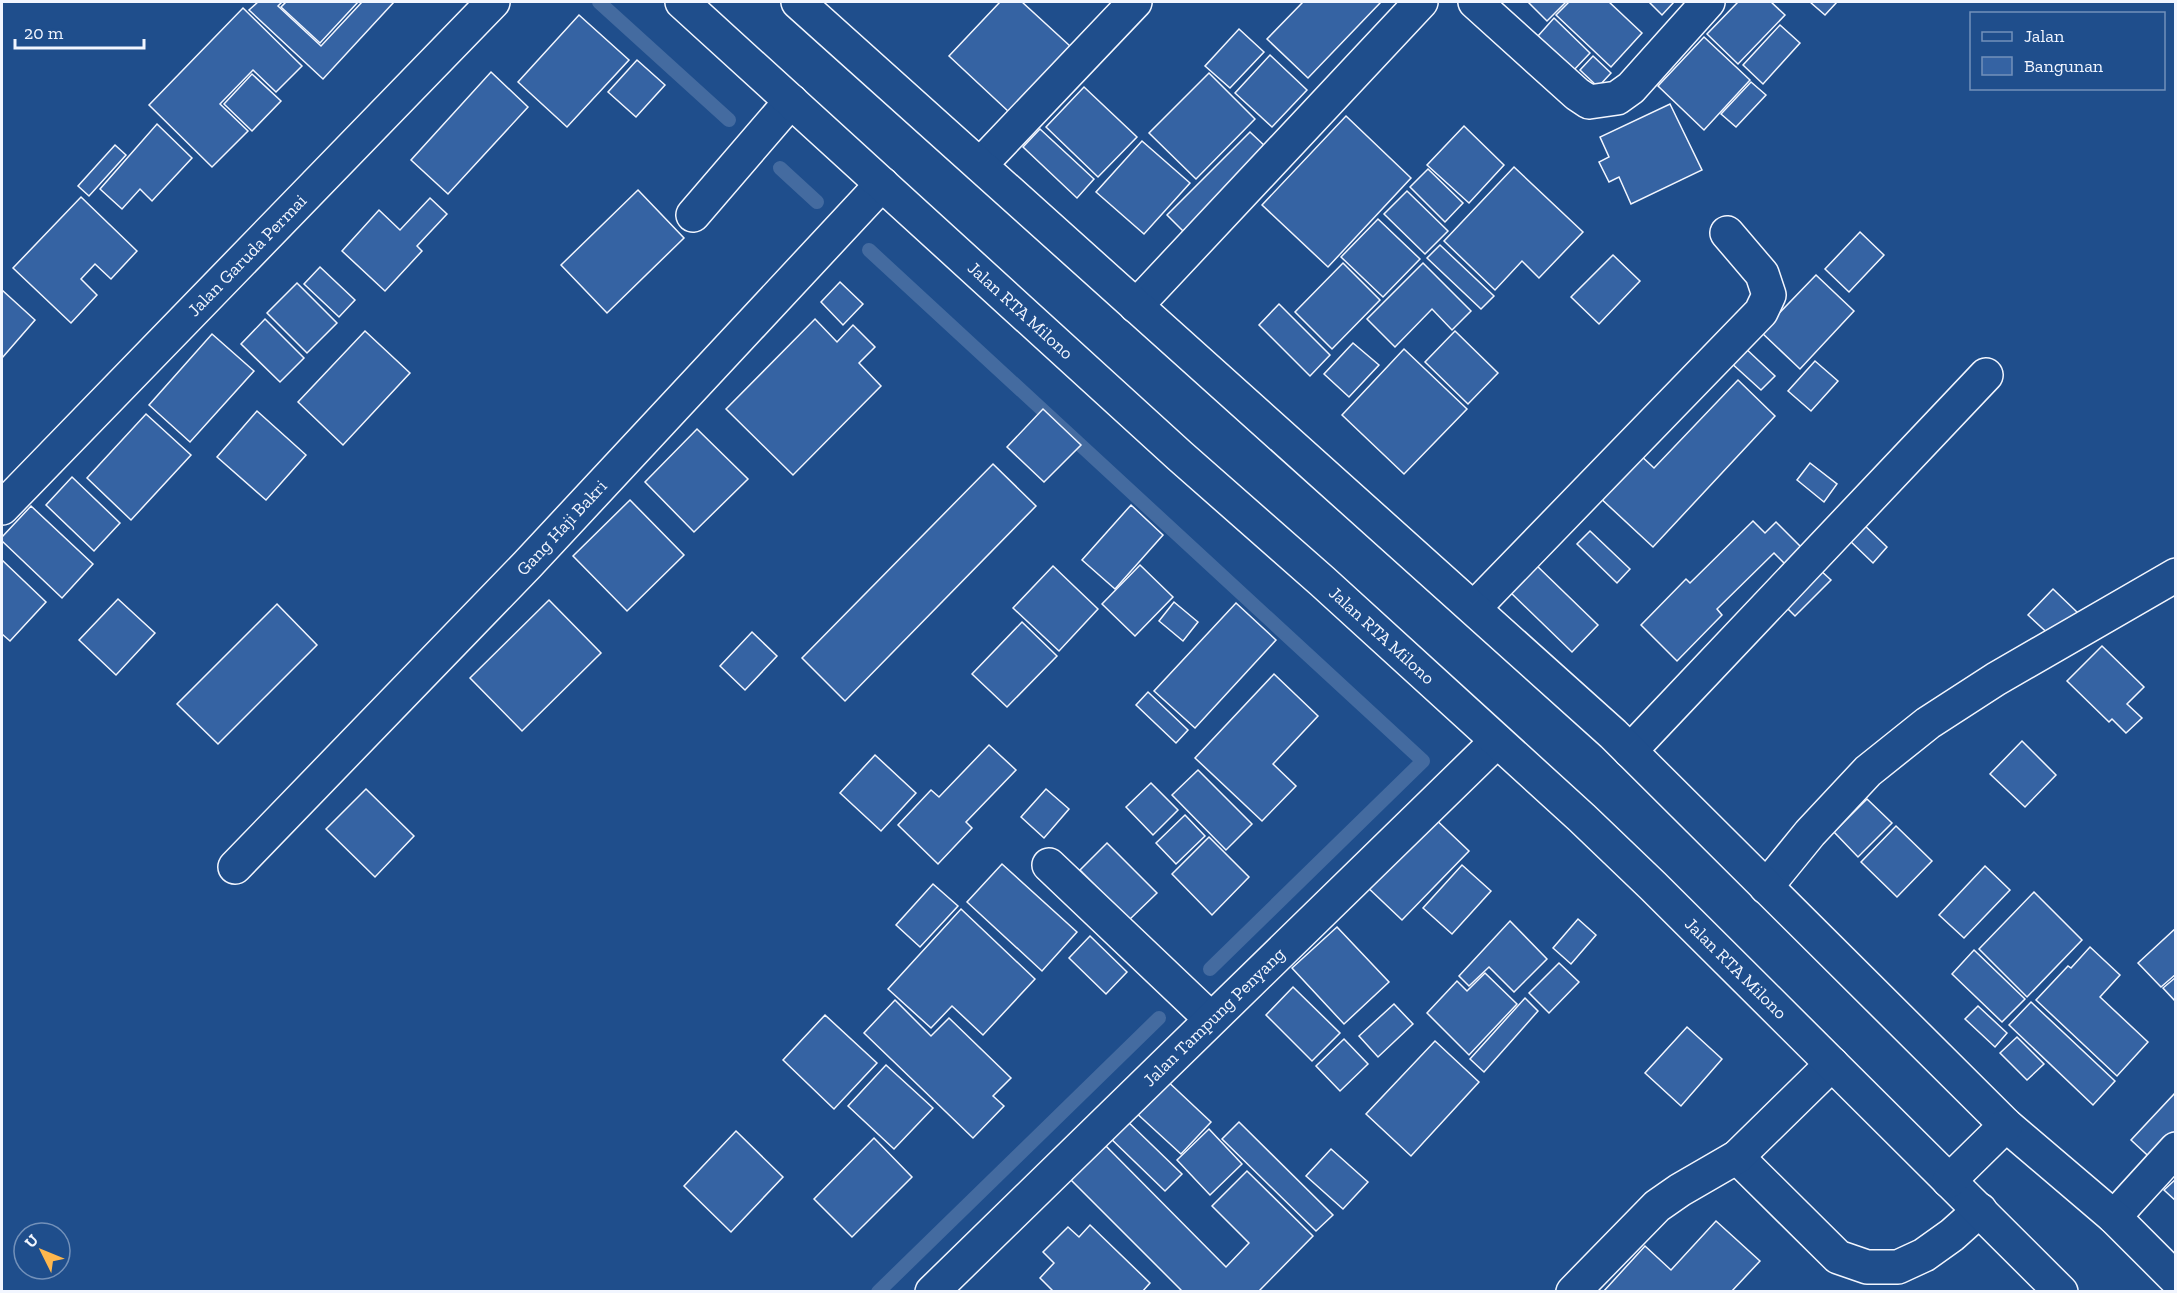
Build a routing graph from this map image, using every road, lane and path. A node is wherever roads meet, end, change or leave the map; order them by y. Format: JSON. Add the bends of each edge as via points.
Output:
{"nodes":[{"id":1,"x":494,"y":2,"type":"edge"},
{"id":2,"x":682,"y":2,"type":"edge"},
{"id":3,"x":798,"y":2,"type":"edge"},
{"id":4,"x":1135,"y":2,"type":"edge"},
{"id":5,"x":1420,"y":2,"type":"edge"},
{"id":6,"x":1475,"y":2,"type":"edge"},
{"id":7,"x":1708,"y":2,"type":"edge"},
{"id":8,"x":791,"y":101,"type":"junction"},
{"id":9,"x":980,"y":165,"type":"junction"},
{"id":10,"x":882,"y":184,"type":"junction"},
{"id":11,"x":693,"y":215,"type":"dead end"},
{"id":12,"x":1727,"y":233,"type":"dead end"},
{"id":13,"x":1136,"y":306,"type":"junction"},
{"id":14,"x":1986,"y":375,"type":"dead end"},
{"id":15,"x":2,"y":508,"type":"edge"},
{"id":16,"x":2175,"y":575,"type":"edge"},
{"id":17,"x":1474,"y":608,"type":"junction"},
{"id":18,"x":1497,"y":741,"type":"junction"},
{"id":19,"x":1630,"y":751,"type":"junction"},
{"id":20,"x":1049,"y":865,"type":"dead end"},
{"id":21,"x":235,"y":867,"type":"dead end"},
{"id":22,"x":1766,"y":887,"type":"junction"},
{"id":23,"x":1210,"y":1018,"type":"junction"},
{"id":24,"x":1833,"y":1064,"type":"junction"},
{"id":25,"x":2006,"y":1125,"type":"junction"},
{"id":26,"x":2175,"y":1149,"type":"edge"},
{"id":27,"x":1737,"y":1157,"type":"junction"},
{"id":28,"x":1949,"y":1180,"type":"junction"},
{"id":29,"x":1980,"y":1210,"type":"junction"},
{"id":30,"x":2114,"y":1217,"type":"junction"},
{"id":31,"x":2175,"y":1279,"type":"edge"},
{"id":32,"x":932,"y":1292,"type":"edge"},
{"id":33,"x":1573,"y":1292,"type":"edge"},
{"id":34,"x":2061,"y":1292,"type":"edge"}],
"edges":[{"from":1,"to":15,"type":"main road","name":"Jalan Garuda Permai"},
{"from":2,"to":8,"type":"main road","name":"Jalan RTA Milono"},
{"from":3,"to":9,"type":"main road"},
{"from":4,"to":9,"type":"main road"},
{"from":5,"to":13,"type":"main road"},
{"from":6,"to":7,"type":"main road","via":[[1589,102],[1617,98],[1631,88]]},
{"from":8,"to":10,"type":"main road","name":"Jalan RTA Milono"},
{"from":8,"to":11,"type":"main road"},
{"from":9,"to":13,"type":"main road"},
{"from":10,"to":18,"type":"main road","name":"Jalan RTA Milono"},
{"from":10,"to":21,"type":"main road","name":"Gang Haji Bakri","via":[[527,566]]},
{"from":12,"to":17,"type":"main road","via":[[1762,274],[1769,295],[1761,312]]},
{"from":13,"to":17,"type":"main road"},
{"from":14,"to":19,"type":"main road"},
{"from":16,"to":22,"type":"main road","via":[[1928,723],[1868,771],[1810,832]]},
{"from":17,"to":19,"type":"main road"},
{"from":18,"to":23,"type":"main road","name":"Jalan Tampung Penyang"},
{"from":18,"to":24,"type":"main road","name":"Jalan RTA Milono","via":[[1653,886]]},
{"from":19,"to":22,"type":"main road"},
{"from":20,"to":23,"type":"main road"},
{"from":22,"to":25,"type":"main road"},
{"from":23,"to":32,"type":"main road","name":"Jalan Tampung Penyang"},
{"from":24,"to":27,"type":"main road"},
{"from":24,"to":28,"type":"main road","name":"Jalan RTA Milono"},
{"from":25,"to":28,"type":"main road"},
{"from":25,"to":30,"type":"main road"},
{"from":26,"to":30,"type":"main road"},
{"from":27,"to":29,"type":"main road","via":[[1838,1257],[1867,1267],[1898,1267],[1924,1255]]},
{"from":27,"to":33,"type":"main road","via":[[1657,1206]]},
{"from":28,"to":29,"type":"main road","name":"Jalan RTA Milono"},
{"from":29,"to":34,"type":"main road","name":"Jalan RTA Milono"},
{"from":30,"to":31,"type":"main road"}]}
